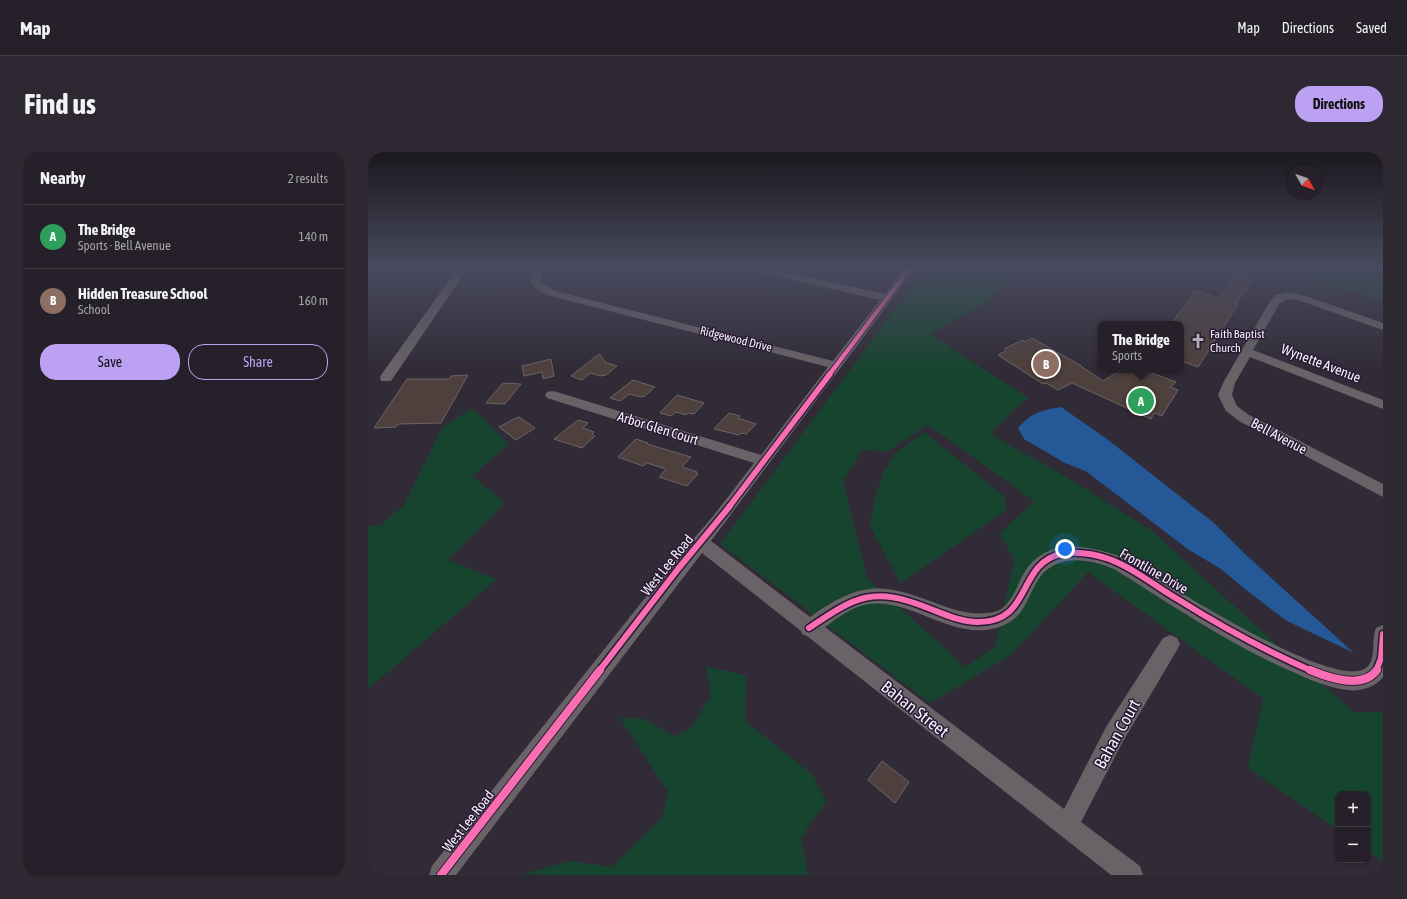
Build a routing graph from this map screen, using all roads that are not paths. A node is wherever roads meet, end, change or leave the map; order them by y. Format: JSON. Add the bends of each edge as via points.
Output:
{"nodes":[{"id":1,"x":439,"y":302,"type":"edge"},
{"id":2,"x":589,"y":302,"type":"edge"},
{"id":3,"x":885,"y":302,"type":"edge"},
{"id":4,"x":1275,"y":302,"type":"edge"},
{"id":5,"x":1313,"y":302,"type":"edge"},
{"id":6,"x":1383,"y":326,"type":"edge"},
{"id":7,"x":1246,"y":352,"type":"junction"},
{"id":8,"x":837,"y":366,"type":"junction"},
{"id":9,"x":386,"y":378,"type":"dead end"},
{"id":10,"x":552,"y":395,"type":"dead end"},
{"id":11,"x":1383,"y":405,"type":"edge"},
{"id":12,"x":764,"y":461,"type":"junction"},
{"id":13,"x":1383,"y":491,"type":"edge"},
{"id":14,"x":700,"y":542,"type":"junction"},
{"id":15,"x":809,"y":628,"type":"junction"},
{"id":16,"x":1383,"y":634,"type":"edge"},
{"id":17,"x":1170,"y":644,"type":"dead end"},
{"id":18,"x":1067,"y":826,"type":"junction"},
{"id":19,"x":441,"y":875,"type":"edge"},
{"id":20,"x":1131,"y":875,"type":"edge"}],
"edges":[{"from":1,"to":9,"type":"street"},
{"from":2,"to":8,"type":"street","name":"Ridgewood Drive"},
{"from":3,"to":8,"type":"street","name":"West Lee Road"},
{"from":4,"to":7,"type":"street","name":"Bell Avenue"},
{"from":5,"to":6,"type":"street","name":"Bell Avenue"},
{"from":7,"to":11,"type":"street","name":"Wynette Avenue"},
{"from":7,"to":13,"type":"street","name":"Bell Avenue","via":[[1226,390],[1231,408],[1244,418]]},
{"from":8,"to":12,"type":"street","name":"West Lee Road"},
{"from":10,"to":12,"type":"street","name":"Arbor Glen Court"},
{"from":12,"to":14,"type":"street","name":"West Lee Road"},
{"from":14,"to":15,"type":"street","name":"Bahan Street"},
{"from":14,"to":19,"type":"street","name":"West Lee Road"},
{"from":15,"to":16,"type":"street","name":"Frontline Drive","via":[[847,603],[880,595],[899,597],[958,620],[996,620],[1009,614],[1020,602],[1032,576],[1042,564],[1058,556],[1077,553],[1100,556],[1120,564],[1238,636],[1282,660],[1323,676],[1351,681],[1368,679],[1377,672],[1380,664]]},
{"from":15,"to":18,"type":"street","name":"Bahan Street"},
{"from":17,"to":18,"type":"street","name":"Bahan Court","via":[[1114,735]]},
{"from":18,"to":20,"type":"street","name":"Bahan Street"}]}
